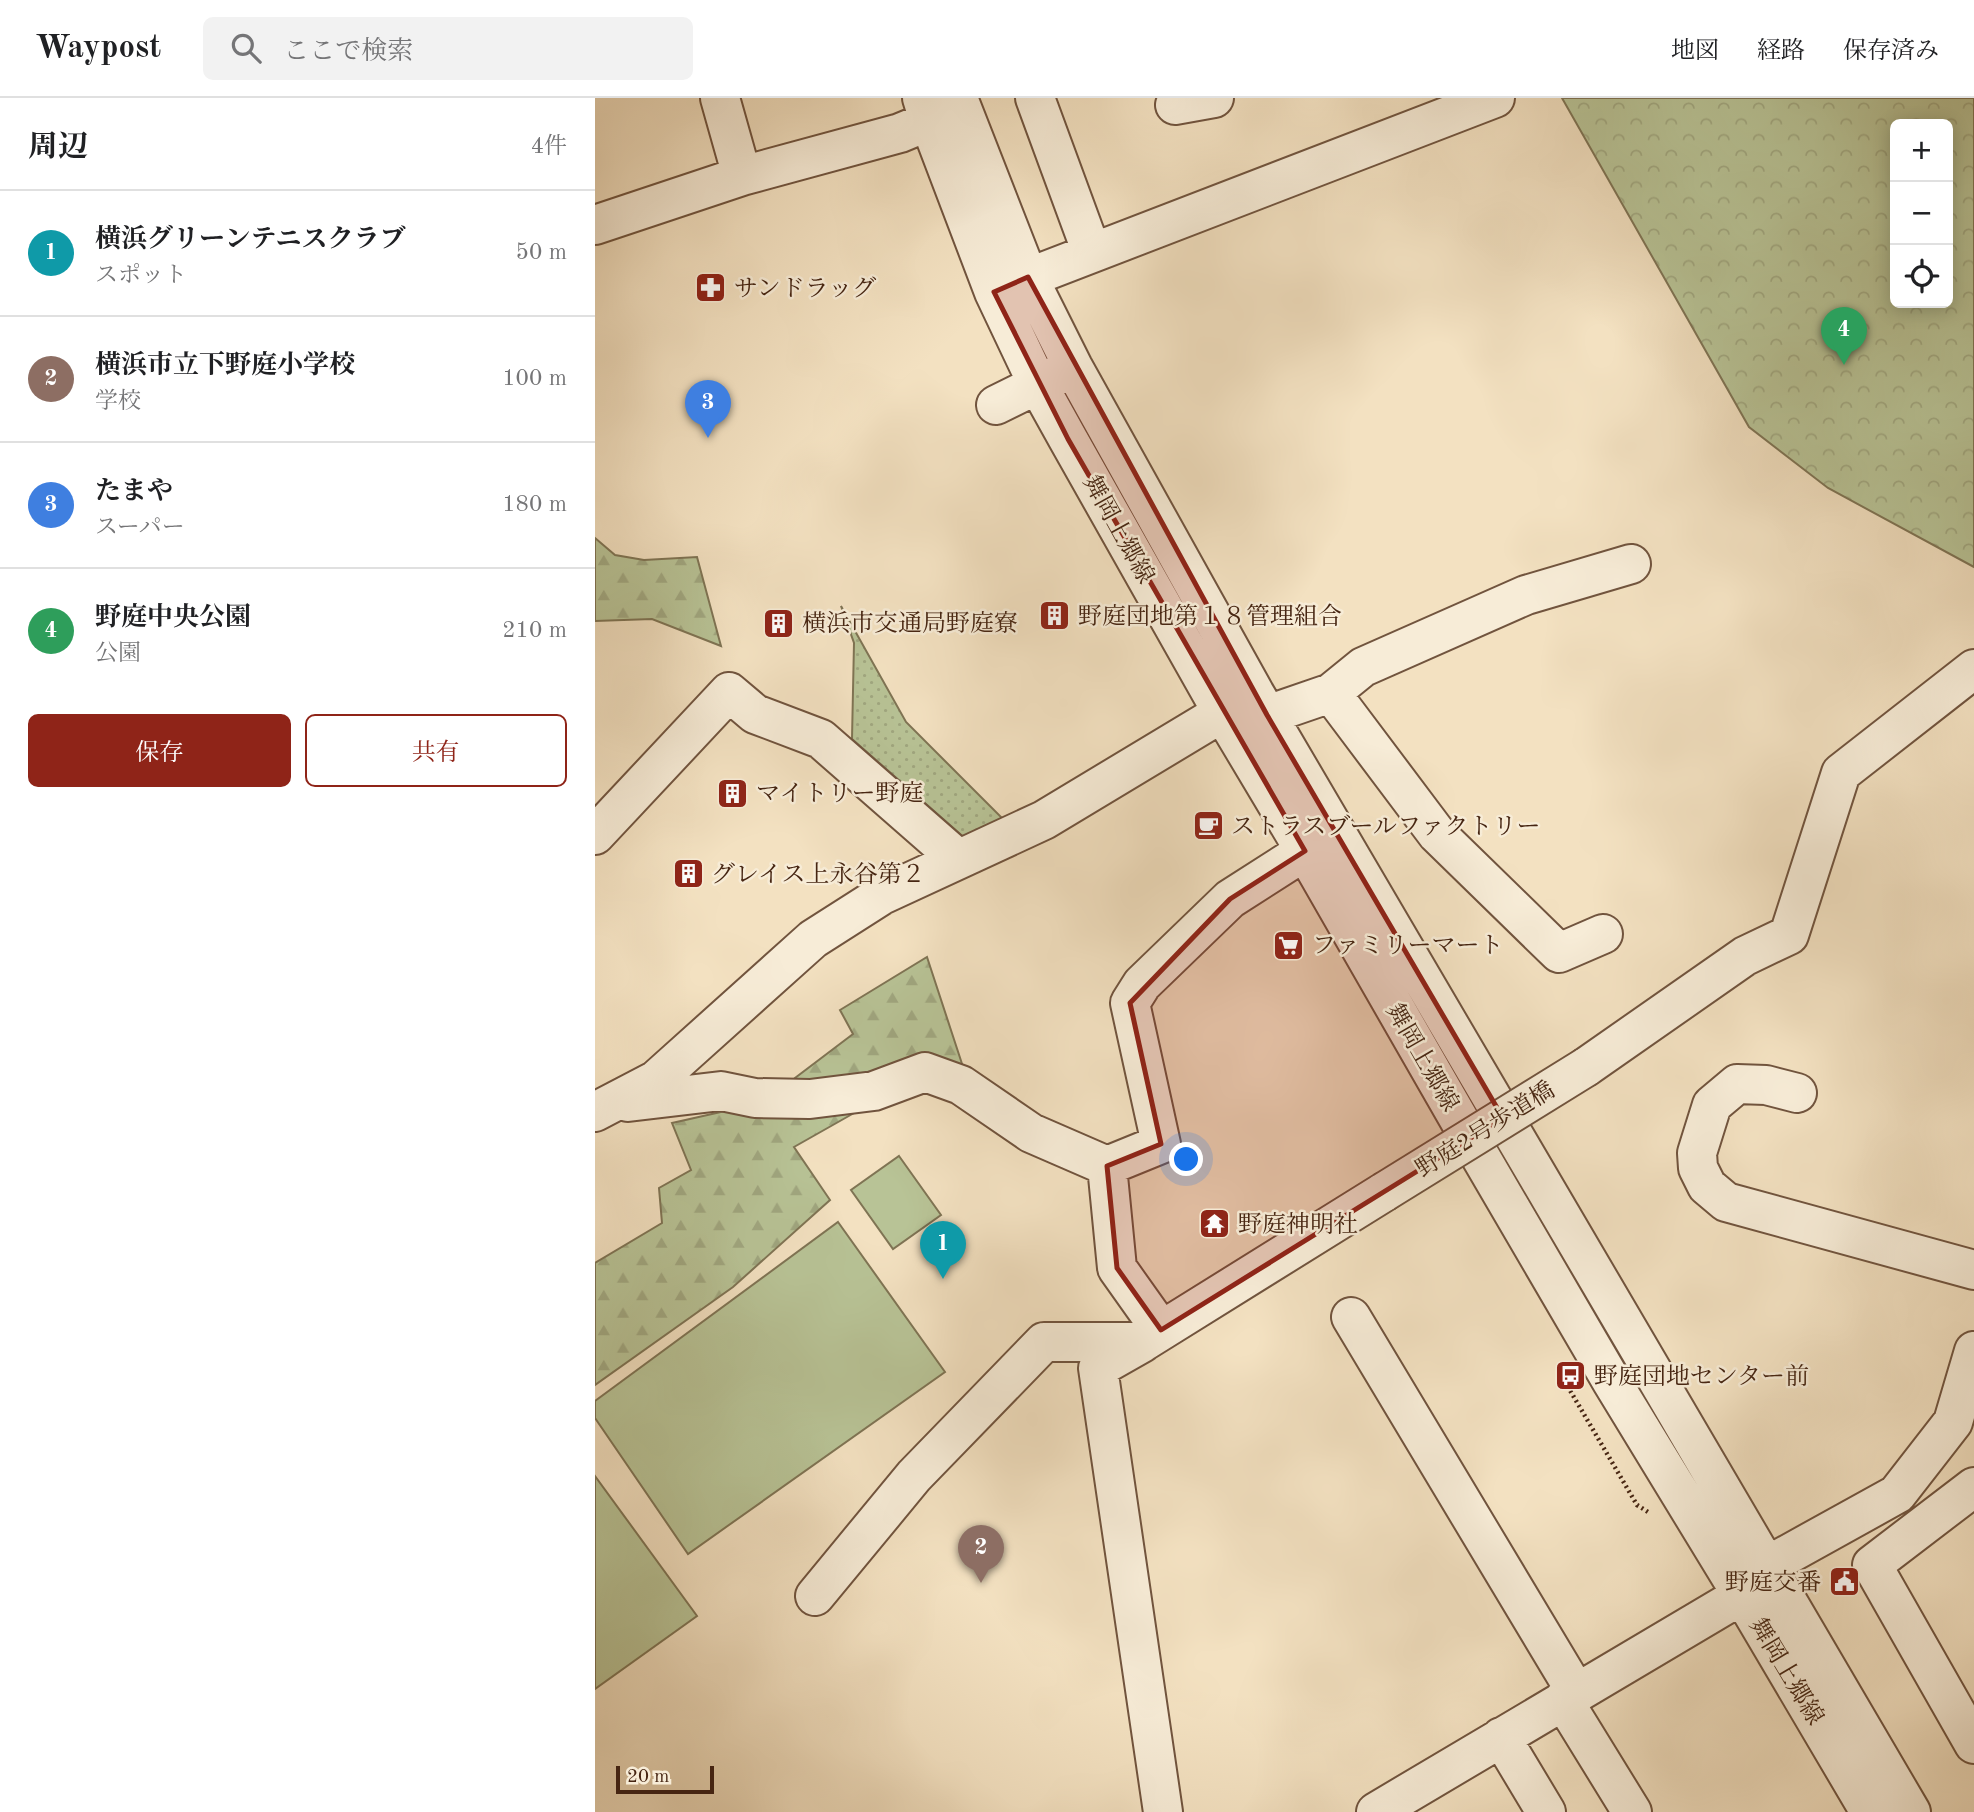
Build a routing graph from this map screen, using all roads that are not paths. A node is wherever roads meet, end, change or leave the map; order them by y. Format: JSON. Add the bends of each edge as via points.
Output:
{"nodes":[{"id":1,"x":720,"y":98,"type":"edge"},
{"id":2,"x":1035,"y":98,"type":"edge"},
{"id":3,"x":1213,"y":98,"type":"edge"},
{"id":4,"x":1495,"y":98,"type":"edge"},
{"id":5,"x":1175,"y":105,"type":"dead end"},
{"id":6,"x":936,"y":106,"type":"edge"},
{"id":7,"x":742,"y":176,"type":"junction"},
{"id":8,"x":595,"y":225,"type":"edge"},
{"id":9,"x":1092,"y":253,"type":"junction"},
{"id":10,"x":1011,"y":284,"type":"junction"},
{"id":11,"x":1073,"y":367,"type":"junction"},
{"id":12,"x":1038,"y":385,"type":"junction"},
{"id":13,"x":996,"y":405,"type":"dead end"},
{"id":14,"x":1632,"y":564,"type":"dead end"},
{"id":15,"x":1974,"y":669,"type":"edge"},
{"id":16,"x":1331,"y":693,"type":"junction"},
{"id":17,"x":1261,"y":704,"type":"junction"},
{"id":18,"x":1222,"y":712,"type":"junction"},
{"id":19,"x":595,"y":835,"type":"edge"},
{"id":20,"x":1305,"y":850,"type":"junction"},
{"id":21,"x":958,"y":859,"type":"junction"},
{"id":22,"x":1603,"y":934,"type":"dead end"},
{"id":23,"x":1797,"y":1093,"type":"dead end"},
{"id":24,"x":603,"y":1108,"type":"edge"},
{"id":25,"x":1107,"y":1166,"type":"junction"},
{"id":26,"x":1974,"y":1270,"type":"edge"},
{"id":27,"x":1351,"y":1317,"type":"dead end"},
{"id":28,"x":1152,"y":1336,"type":"junction"},
{"id":29,"x":1974,"y":1351,"type":"edge"},
{"id":30,"x":1974,"y":1487,"type":"edge"},
{"id":31,"x":1767,"y":1566,"type":"junction"},
{"id":32,"x":1742,"y":1595,"type":"junction"},
{"id":33,"x":815,"y":1596,"type":"dead end"},
{"id":34,"x":1569,"y":1696,"type":"junction"},
{"id":35,"x":1501,"y":1737,"type":"junction"},
{"id":36,"x":1974,"y":1744,"type":"edge"},
{"id":37,"x":1163,"y":1812,"type":"edge"},
{"id":38,"x":1376,"y":1812,"type":"edge"},
{"id":39,"x":1546,"y":1812,"type":"edge"},
{"id":40,"x":1632,"y":1812,"type":"edge"},
{"id":41,"x":1870,"y":1812,"type":"edge"},
{"id":42,"x":1911,"y":1812,"type":"edge"}],
"edges":[{"from":1,"to":7,"type":"street"},
{"from":2,"to":9,"type":"street"},
{"from":3,"to":5,"type":"street"},
{"from":4,"to":9,"type":"street"},
{"from":6,"to":7,"type":"street","via":[[900,133]]},
{"from":6,"to":10,"type":"street"},
{"from":7,"to":8,"type":"street"},
{"from":9,"to":10,"type":"street"},
{"from":10,"to":11,"type":"street"},
{"from":10,"to":12,"type":"street","name":"舞岡上郷線"},
{"from":11,"to":12,"type":"street"},
{"from":11,"to":17,"type":"street"},
{"from":12,"to":13,"type":"street"},
{"from":12,"to":18,"type":"street","name":"舞岡上郷線"},
{"from":14,"to":16,"type":"street","via":[[1526,595],[1363,667]]},
{"from":15,"to":28,"type":"street","name":"野庭2号歩道橋","bridge":true,"via":[[1842,773],[1789,935],[1745,956],[1586,1067]]},
{"from":16,"to":17,"type":"street"},
{"from":16,"to":22,"type":"street","via":[[1437,834],[1559,953]]},
{"from":17,"to":18,"type":"street"},
{"from":17,"to":31,"type":"street"},
{"from":18,"to":20,"type":"street","name":"舞岡上郷線"},
{"from":18,"to":21,"type":"street","via":[[1044,820]]},
{"from":19,"to":21,"type":"street","via":[[729,692],[755,714],[821,739]]},
{"from":20,"to":25,"type":"street","via":[[1230,899],[1142,984],[1130,1003],[1161,1144]]},
{"from":20,"to":32,"type":"street","name":"舞岡上郷線","via":[[1612,1382]]},
{"from":21,"to":24,"type":"street","via":[[881,895],[813,939],[656,1080]]},
{"from":23,"to":26,"type":"street","via":[[1737,1084],[1711,1105],[1697,1153],[1707,1186],[1726,1202]]},
{"from":24,"to":25,"type":"street","via":[[720,1091],[755,1098],[810,1099],[874,1091],[925,1072],[961,1085],[1031,1133]]},
{"from":25,"to":28,"type":"street","via":[[1117,1268]]},
{"from":27,"to":34,"type":"street"},
{"from":28,"to":33,"type":"street","via":[[1044,1342],[913,1476]]},
{"from":28,"to":37,"type":"street","name":"野庭2号歩道橋","via":[[1098,1368]]},
{"from":29,"to":31,"type":"street","via":[[1952,1422],[1896,1494]]},
{"from":30,"to":36,"type":"street","via":[[1872,1565]]},
{"from":31,"to":42,"type":"street"},
{"from":32,"to":34,"type":"street"},
{"from":32,"to":41,"type":"street","name":"舞岡上郷線"},
{"from":34,"to":35,"type":"street"},
{"from":34,"to":40,"type":"street"},
{"from":35,"to":38,"type":"street"},
{"from":35,"to":39,"type":"street"}]}
